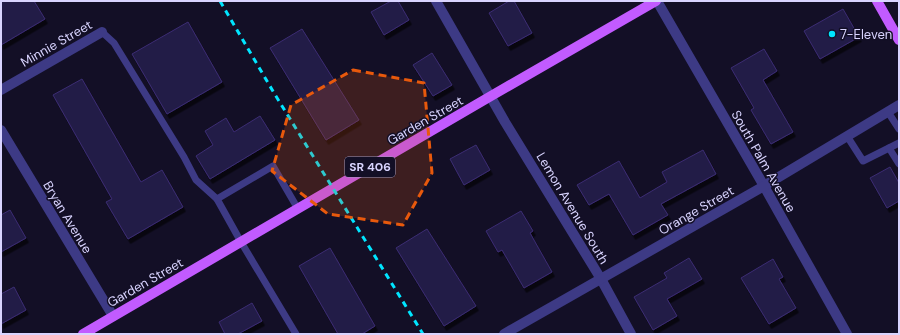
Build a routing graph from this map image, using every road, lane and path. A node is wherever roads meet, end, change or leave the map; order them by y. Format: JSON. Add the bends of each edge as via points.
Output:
{"nodes":[{"id":1,"x":436,"y":1,"type":"edge"},
{"id":2,"x":657,"y":1,"type":"edge"},
{"id":3,"x":877,"y":1,"type":"edge"},
{"id":4,"x":102,"y":32,"type":"joint"},
{"id":5,"x":899,"y":40,"type":"edge"},
{"id":6,"x":1,"y":90,"type":"edge"},
{"id":7,"x":491,"y":96,"type":"junction"},
{"id":8,"x":899,"y":105,"type":"edge"},
{"id":9,"x":888,"y":112,"type":"junction"},
{"id":10,"x":899,"y":129,"type":"edge"},
{"id":11,"x":1,"y":130,"type":"edge"},
{"id":12,"x":847,"y":136,"type":"junction"},
{"id":13,"x":899,"y":143,"type":"edge"},
{"id":14,"x":889,"y":148,"type":"junction"},
{"id":15,"x":899,"y":164,"type":"edge"},
{"id":16,"x":764,"y":186,"type":"junction"},
{"id":17,"x":217,"y":199,"type":"junction"},
{"id":18,"x":298,"y":209,"type":"junction"},
{"id":19,"x":241,"y":242,"type":"junction"},
{"id":20,"x":601,"y":279,"type":"junction"},
{"id":21,"x":113,"y":316,"type":"junction"},
{"id":22,"x":83,"y":334,"type":"edge"},
{"id":23,"x":296,"y":334,"type":"edge"},
{"id":24,"x":504,"y":334,"type":"edge"},
{"id":25,"x":631,"y":334,"type":"edge"},
{"id":26,"x":847,"y":334,"type":"edge"}],
"edges":[{"from":1,"to":7,"type":"street","name":"Lemon Avenue South"},
{"from":2,"to":7,"type":"main road","name":"Garden Street","number":"SR 406"},
{"from":2,"to":16,"type":"street","name":"South Palm Avenue"},
{"from":3,"to":5,"type":"main road"},
{"from":4,"to":6,"type":"street","name":"Minnie Street"},
{"from":4,"to":17,"type":"lane","via":[[114,43],[196,180]]},
{"from":7,"to":18,"type":"main road","name":"Garden Street","number":"SR 406"},
{"from":7,"to":20,"type":"street","name":"Lemon Avenue South"},
{"from":8,"to":9,"type":"street","name":"Orange Street"},
{"from":9,"to":10,"type":"lane"},
{"from":9,"to":12,"type":"street","name":"Orange Street"},
{"from":11,"to":21,"type":"street","name":"Bryan Avenue"},
{"from":12,"to":14,"type":"lane","via":[[863,161]]},
{"from":12,"to":16,"type":"street","name":"Orange Street"},
{"from":13,"to":14,"type":"lane"},
{"from":14,"to":15,"type":"lane"},
{"from":16,"to":20,"type":"street","name":"Orange Street"},
{"from":16,"to":26,"type":"street","name":"South Palm Avenue"},
{"from":17,"to":18,"type":"lane","via":[[273,166]]},
{"from":17,"to":19,"type":"lane"},
{"from":18,"to":19,"type":"main road","name":"Garden Street","number":"SR 406"},
{"from":19,"to":21,"type":"main road","name":"Garden Street","number":"SR 406"},
{"from":19,"to":23,"type":"lane"},
{"from":20,"to":24,"type":"street","name":"Orange Street"},
{"from":20,"to":25,"type":"street","name":"Lemon Avenue South"},
{"from":21,"to":22,"type":"main road","name":"Garden Street","number":"SR 406"}]}
